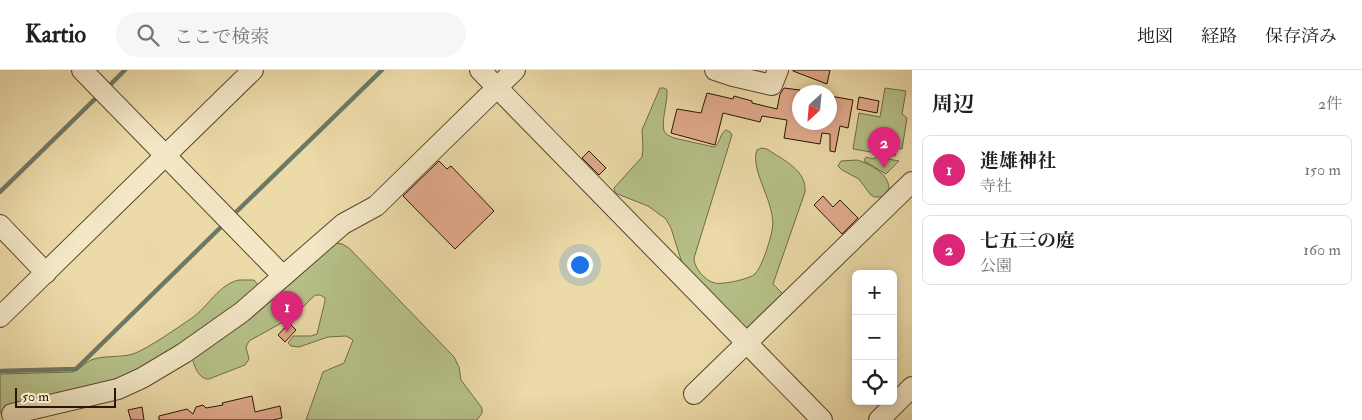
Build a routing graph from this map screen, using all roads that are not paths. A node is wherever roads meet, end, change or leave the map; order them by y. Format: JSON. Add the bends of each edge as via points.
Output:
{"nodes":[{"id":1,"x":82,"y":70,"type":"edge"},
{"id":2,"x":253,"y":70,"type":"edge"},
{"id":3,"x":480,"y":70,"type":"edge"},
{"id":4,"x":515,"y":70,"type":"edge"},
{"id":5,"x":715,"y":70,"type":"edge"},
{"id":6,"x":778,"y":70,"type":"edge"},
{"id":7,"x":497,"y":87,"type":"junction"},
{"id":8,"x":165,"y":155,"type":"junction"},
{"id":9,"x":912,"y":182,"type":"edge"},
{"id":10,"x":0,"y":225,"type":"edge"},
{"id":11,"x":46,"y":273,"type":"junction"},
{"id":12,"x":283,"y":276,"type":"junction"},
{"id":13,"x":0,"y":317,"type":"edge"},
{"id":14,"x":746,"y":343,"type":"junction"},
{"id":15,"x":912,"y":387,"type":"edge"},
{"id":16,"x":694,"y":394,"type":"dead end"},
{"id":17,"x":12,"y":414,"type":"dead end"},
{"id":18,"x":822,"y":420,"type":"edge"},
{"id":19,"x":878,"y":420,"type":"edge"}],
"edges":[{"from":1,"to":8,"type":"street"},
{"from":2,"to":8,"type":"street"},
{"from":3,"to":7,"type":"street"},
{"from":4,"to":7,"type":"street"},
{"from":5,"to":6,"type":"street","via":[[772,85]]},
{"from":7,"to":12,"type":"street","via":[[382,200],[343,224]]},
{"from":7,"to":14,"type":"street"},
{"from":8,"to":11,"type":"street"},
{"from":8,"to":12,"type":"street"},
{"from":9,"to":14,"type":"street"},
{"from":10,"to":11,"type":"street"},
{"from":11,"to":13,"type":"street"},
{"from":12,"to":17,"type":"street","via":[[230,322],[131,384]]},
{"from":14,"to":16,"type":"street"},
{"from":14,"to":18,"type":"street"},
{"from":15,"to":19,"type":"street"}]}
